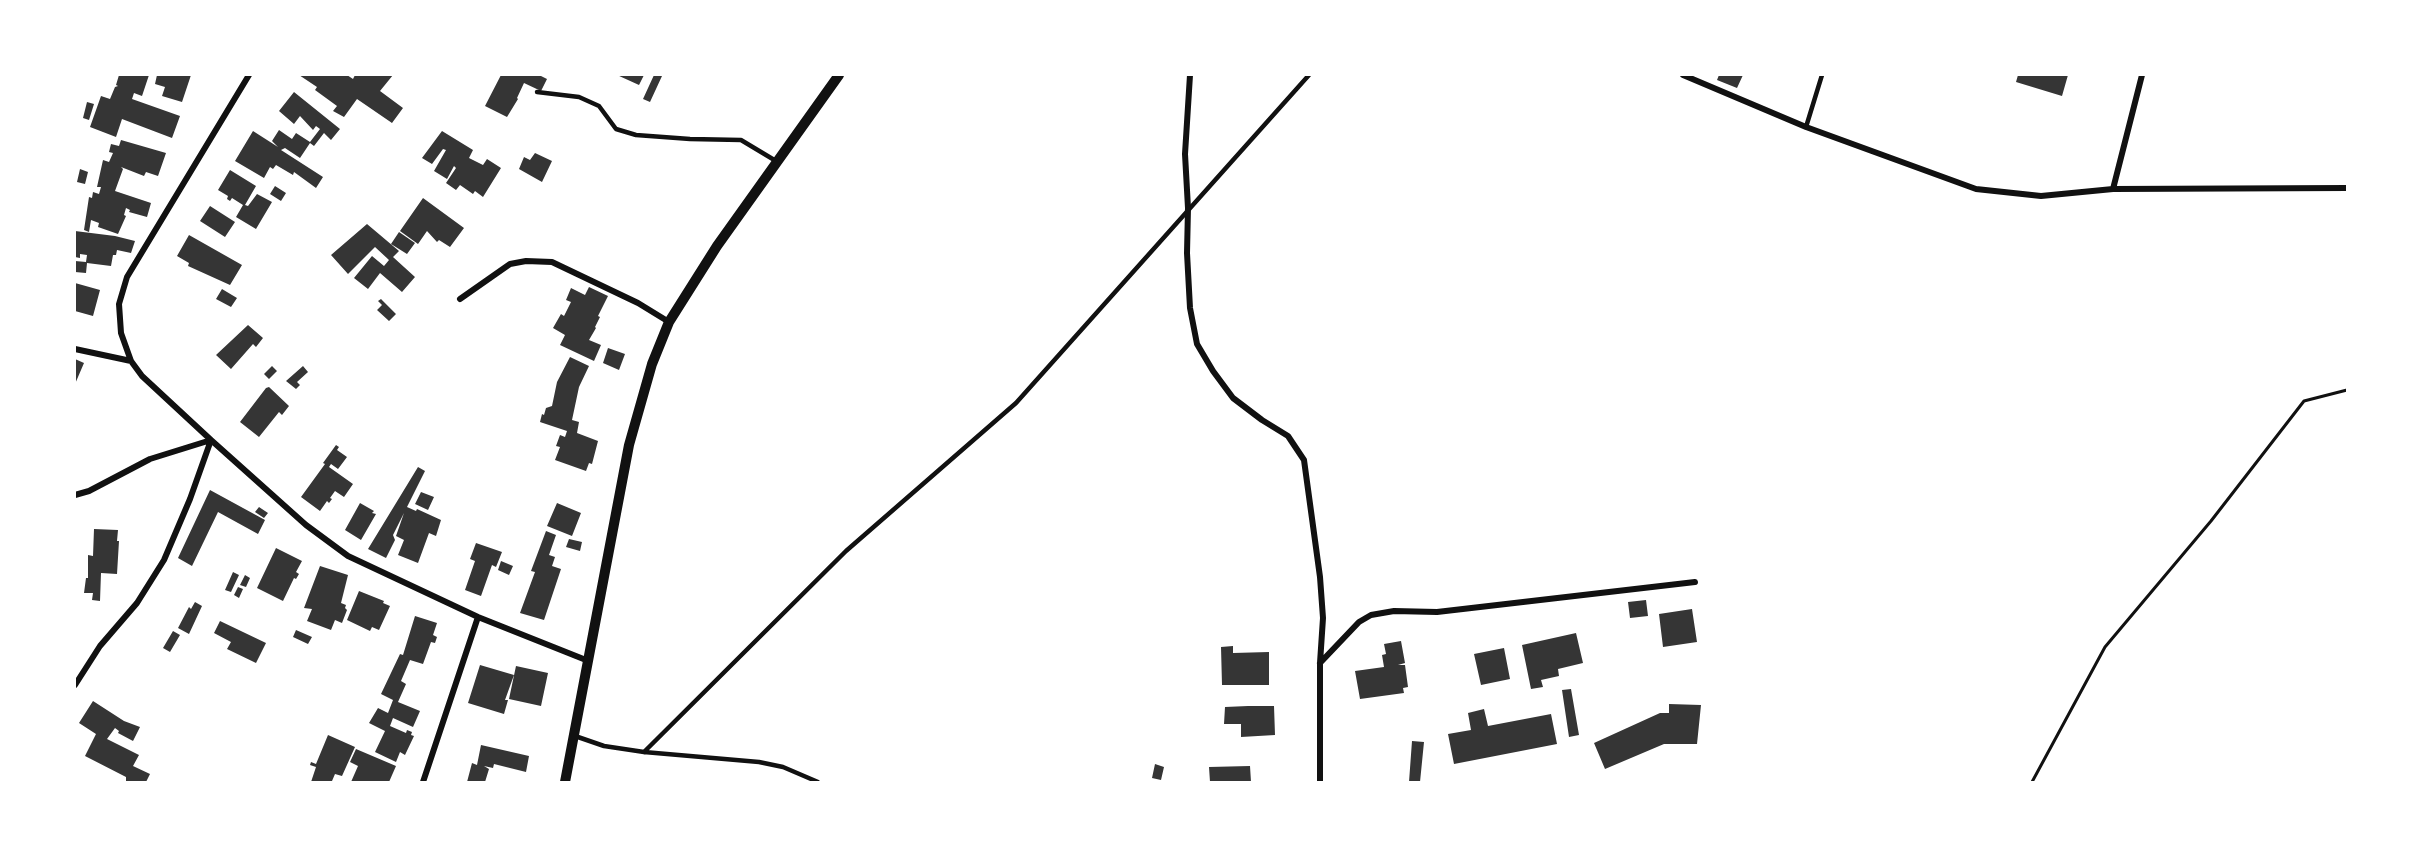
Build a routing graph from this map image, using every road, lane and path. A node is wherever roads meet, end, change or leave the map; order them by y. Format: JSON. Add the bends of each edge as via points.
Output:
{"nodes":[{"id":1,"x":249,"y":75,"type":"edge"},
{"id":2,"x":839,"y":75,"type":"edge"},
{"id":3,"x":1190,"y":75,"type":"edge"},
{"id":4,"x":1309,"y":75,"type":"edge"},
{"id":5,"x":1683,"y":75,"type":"edge"},
{"id":6,"x":1822,"y":75,"type":"edge"},
{"id":7,"x":2142,"y":75,"type":"edge"},
{"id":8,"x":537,"y":92,"type":"dead end"},
{"id":9,"x":1806,"y":127,"type":"junction"},
{"id":10,"x":776,"y":161,"type":"junction"},
{"id":11,"x":2347,"y":188,"type":"edge"},
{"id":12,"x":2113,"y":189,"type":"junction"},
{"id":13,"x":1188,"y":208,"type":"junction"},
{"id":14,"x":460,"y":299,"type":"dead end"},
{"id":15,"x":669,"y":321,"type":"junction"},
{"id":16,"x":75,"y":349,"type":"edge"},
{"id":17,"x":131,"y":362,"type":"junction"},
{"id":18,"x":2347,"y":390,"type":"edge"},
{"id":19,"x":211,"y":440,"type":"junction"},
{"id":20,"x":75,"y":495,"type":"edge"},
{"id":21,"x":1695,"y":582,"type":"dead end"},
{"id":22,"x":478,"y":617,"type":"junction"},
{"id":23,"x":586,"y":660,"type":"junction"},
{"id":24,"x":1320,"y":663,"type":"junction"},
{"id":25,"x":75,"y":685,"type":"edge"},
{"id":26,"x":573,"y":735,"type":"junction"},
{"id":27,"x":644,"y":752,"type":"junction"},
{"id":28,"x":423,"y":782,"type":"edge"},
{"id":29,"x":565,"y":782,"type":"edge"},
{"id":30,"x":818,"y":782,"type":"edge"},
{"id":31,"x":1320,"y":782,"type":"edge"},
{"id":32,"x":2032,"y":782,"type":"edge"}],
"edges":[{"from":1,"to":17,"type":"street","via":[[127,277],[118,304],[121,333]]},
{"from":2,"to":10,"type":"street"},
{"from":3,"to":13,"type":"street","via":[[1185,154]]},
{"from":4,"to":13,"type":"lane"},
{"from":5,"to":9,"type":"street"},
{"from":6,"to":9,"type":"lane"},
{"from":7,"to":12,"type":"street"},
{"from":8,"to":10,"type":"lane","via":[[579,97],[599,106],[616,129],[636,135],[741,140]]},
{"from":9,"to":12,"type":"street","via":[[1976,189],[2041,196]]},
{"from":10,"to":15,"type":"street"},
{"from":11,"to":12,"type":"street"},
{"from":13,"to":24,"type":"street","via":[[1190,308],[1197,344],[1233,398],[1288,436],[1305,460],[1320,577]]},
{"from":13,"to":27,"type":"lane","via":[[1016,403],[846,550]]},
{"from":14,"to":15,"type":"street","via":[[510,264],[552,262]]},
{"from":15,"to":23,"type":"street","via":[[629,445]]},
{"from":16,"to":17,"type":"street"},
{"from":17,"to":19,"type":"street"},
{"from":18,"to":32,"type":"path","via":[[2304,401],[2211,521],[2105,646]]},
{"from":19,"to":20,"type":"street","via":[[150,459]]},
{"from":19,"to":22,"type":"street","via":[[306,525],[348,556]]},
{"from":19,"to":25,"type":"street","via":[[164,560]]},
{"from":21,"to":24,"type":"street","via":[[1437,612],[1371,615],[1359,622]]},
{"from":22,"to":23,"type":"street"},
{"from":22,"to":28,"type":"street"},
{"from":23,"to":26,"type":"street"},
{"from":24,"to":31,"type":"street"},
{"from":26,"to":27,"type":"lane","via":[[604,746]]},
{"from":26,"to":29,"type":"street"},
{"from":27,"to":30,"type":"lane","via":[[759,762]]}]}
